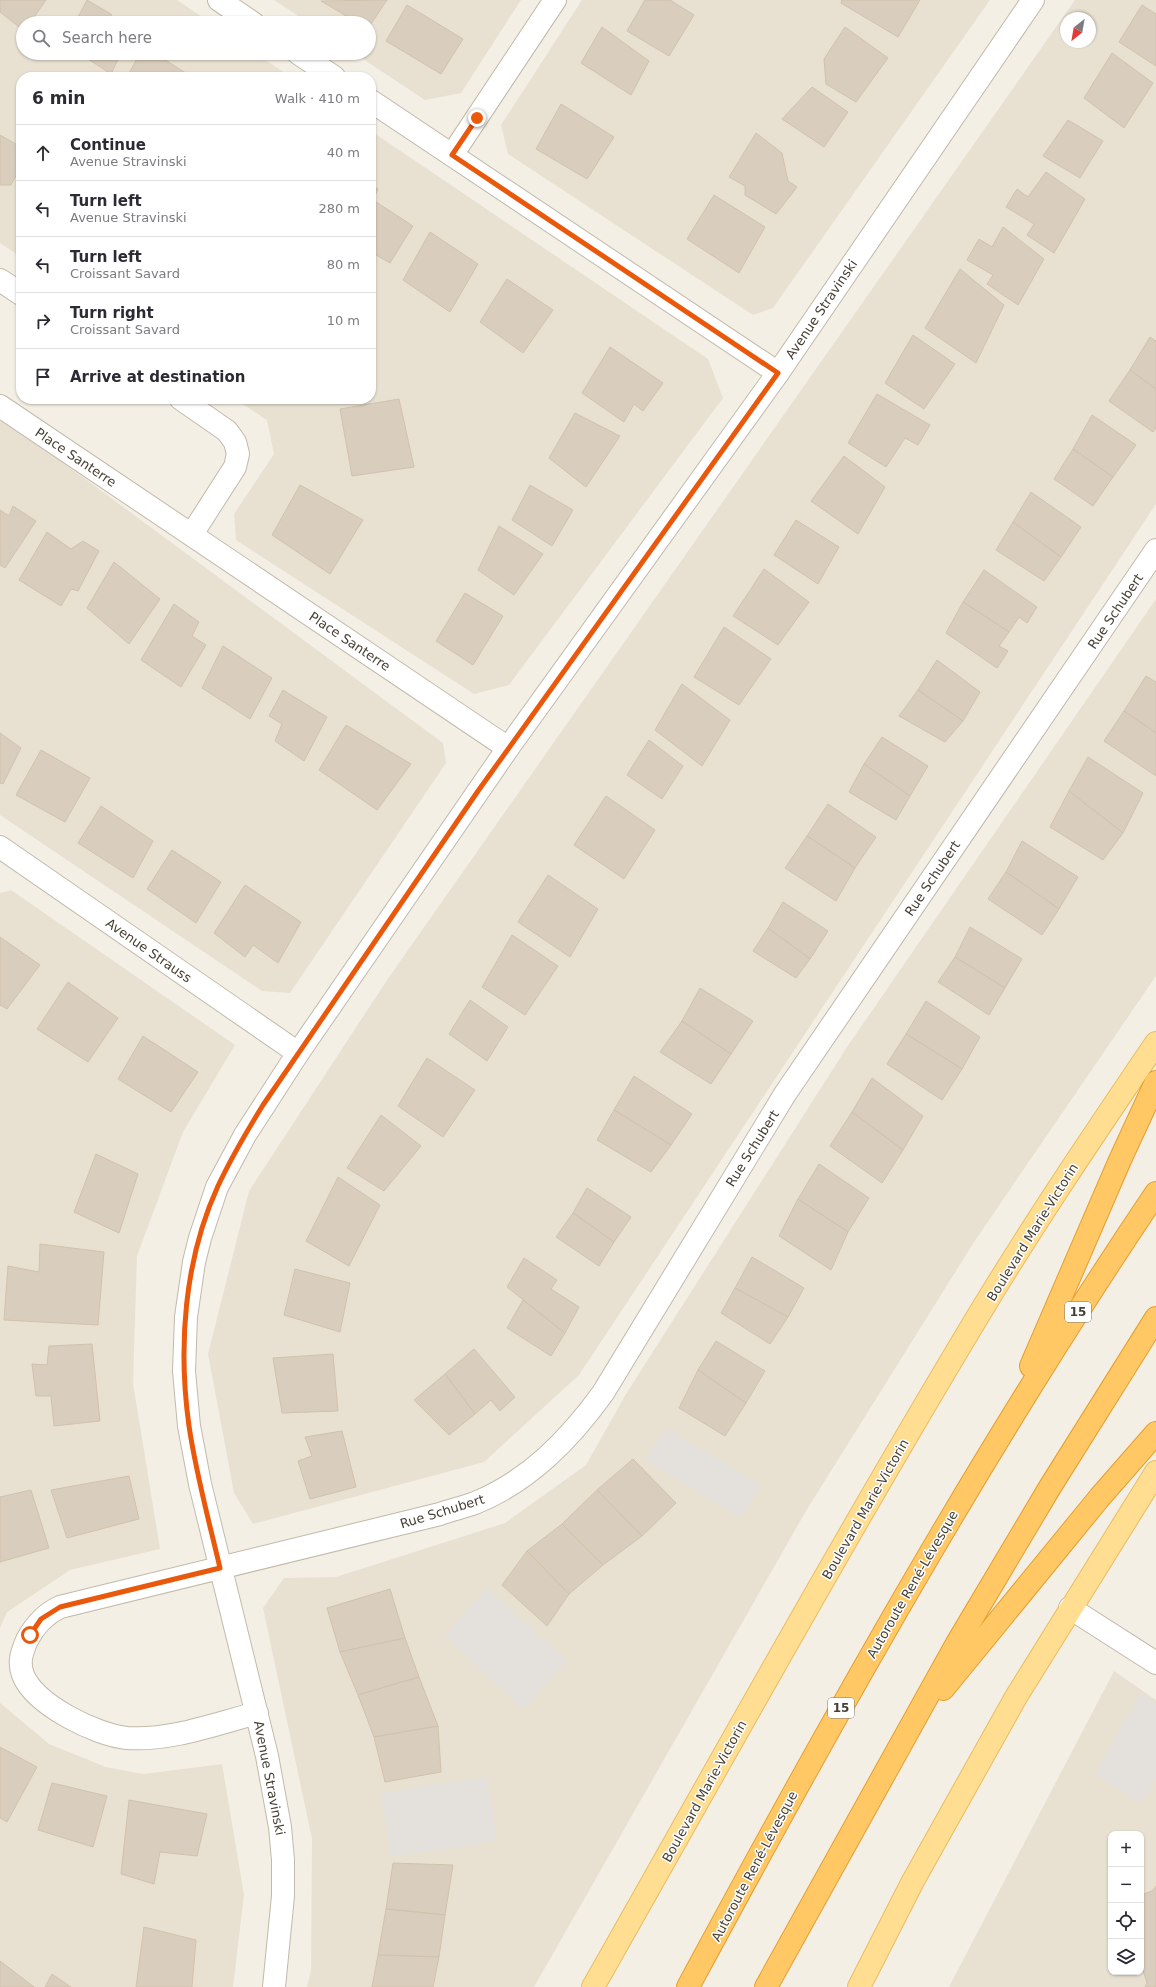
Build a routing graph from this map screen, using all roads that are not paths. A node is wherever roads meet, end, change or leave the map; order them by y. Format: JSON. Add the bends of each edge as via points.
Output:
{"nodes":[{"id":1,"x":219,"y":0,"type":"edge"},
{"id":2,"x":555,"y":0,"type":"edge"},
{"id":3,"x":1033,"y":0,"type":"edge"},
{"id":4,"x":243,"y":16,"type":"edge"},
{"id":5,"x":308,"y":60,"type":"edge"},
{"id":6,"x":326,"y":72,"type":"edge"},
{"id":7,"x":376,"y":105,"type":"edge"},
{"id":8,"x":452,"y":155,"type":"junction"},
{"id":9,"x":0,"y":280,"type":"edge"},
{"id":10,"x":16,"y":291,"type":"edge"},
{"id":11,"x":778,"y":373,"type":"junction"},
{"id":12,"x":188,"y":404,"type":"edge"},
{"id":13,"x":0,"y":406,"type":"edge"},
{"id":14,"x":192,"y":534,"type":"junction"},
{"id":15,"x":1156,"y":550,"type":"edge"},
{"id":16,"x":508,"y":748,"type":"junction"},
{"id":17,"x":0,"y":847,"type":"edge"},
{"id":18,"x":1156,"y":1043,"type":"edge"},
{"id":19,"x":298,"y":1053,"type":"junction"},
{"id":20,"x":1156,"y":1082,"type":"edge"},
{"id":21,"x":1156,"y":1193,"type":"edge"},
{"id":22,"x":1156,"y":1318,"type":"edge"},
{"id":23,"x":1002,"y":1433,"type":"junction"},
{"id":24,"x":1156,"y":1433,"type":"edge"},
{"id":25,"x":1156,"y":1472,"type":"edge"},
{"id":26,"x":220,"y":1568,"type":"junction"},
{"id":27,"x":1070,"y":1608,"type":"junction"},
{"id":28,"x":1156,"y":1663,"type":"edge"},
{"id":29,"x":257,"y":1713,"type":"junction"},
{"id":30,"x":904,"y":1736,"type":"junction"},
{"id":31,"x":274,"y":1987,"type":"edge"},
{"id":32,"x":593,"y":1987,"type":"edge"},
{"id":33,"x":688,"y":1987,"type":"edge"},
{"id":34,"x":766,"y":1987,"type":"edge"},
{"id":35,"x":859,"y":1987,"type":"edge"}],
"edges":[{"from":1,"to":4,"type":"street"},
{"from":2,"to":8,"type":"street"},
{"from":3,"to":11,"type":"street","name":"Avenue Stravinski"},
{"from":5,"to":6,"type":"street"},
{"from":7,"to":8,"type":"street"},
{"from":8,"to":11,"type":"street"},
{"from":9,"to":10,"type":"street"},
{"from":11,"to":16,"type":"street","name":"Avenue Stravinski"},
{"from":12,"to":14,"type":"street","via":[[227,431],[235,442],[238,454],[235,467]]},
{"from":13,"to":14,"type":"street","name":"Place Santerre"},
{"from":14,"to":16,"type":"street","name":"Place Santerre"},
{"from":15,"to":26,"type":"street","name":"Rue Schubert","via":[[785,1094],[603,1393],[578,1427],[531,1472],[475,1503],[429,1517]]},
{"from":16,"to":19,"type":"street","name":"Avenue Stravinski"},
{"from":17,"to":19,"type":"street","name":"Avenue Strauss"},
{"from":18,"to":32,"type":"main road","name":"Boulevard Marie-Victorin","via":[[978,1315],[834,1561]]},
{"from":19,"to":26,"type":"street","name":"Avenue Stravinski","via":[[245,1134],[217,1187],[200,1238],[189,1291],[183,1347],[186,1398],[194,1456]]},
{"from":20,"to":23,"type":"highway"},
{"from":21,"to":23,"type":"highway","name":"Autoroute René-Lévesque","number":"15"},
{"from":22,"to":30,"type":"highway","via":[[1050,1487]]},
{"from":23,"to":33,"type":"highway","name":"Autoroute René-Lévesque","number":"15","via":[[856,1681]]},
{"from":24,"to":30,"type":"highway","via":[[1100,1497]]},
{"from":25,"to":27,"type":"main road"},
{"from":26,"to":29,"type":"street","name":"Avenue Stravinski"},
{"from":26,"to":29,"type":"street","name":"Avenue Stravinski","via":[[51,1611],[41,1619],[22,1652],[20,1662],[23,1674],[27,1683],[39,1696],[58,1710],[100,1731],[125,1738],[175,1735]]},
{"from":27,"to":28,"type":"street"},
{"from":27,"to":35,"type":"main road","via":[[965,1787]]},
{"from":29,"to":31,"type":"street","name":"Avenue Stravinski","via":[[274,1784],[283,1860],[281,1929]]},
{"from":30,"to":34,"type":"highway"}]}
